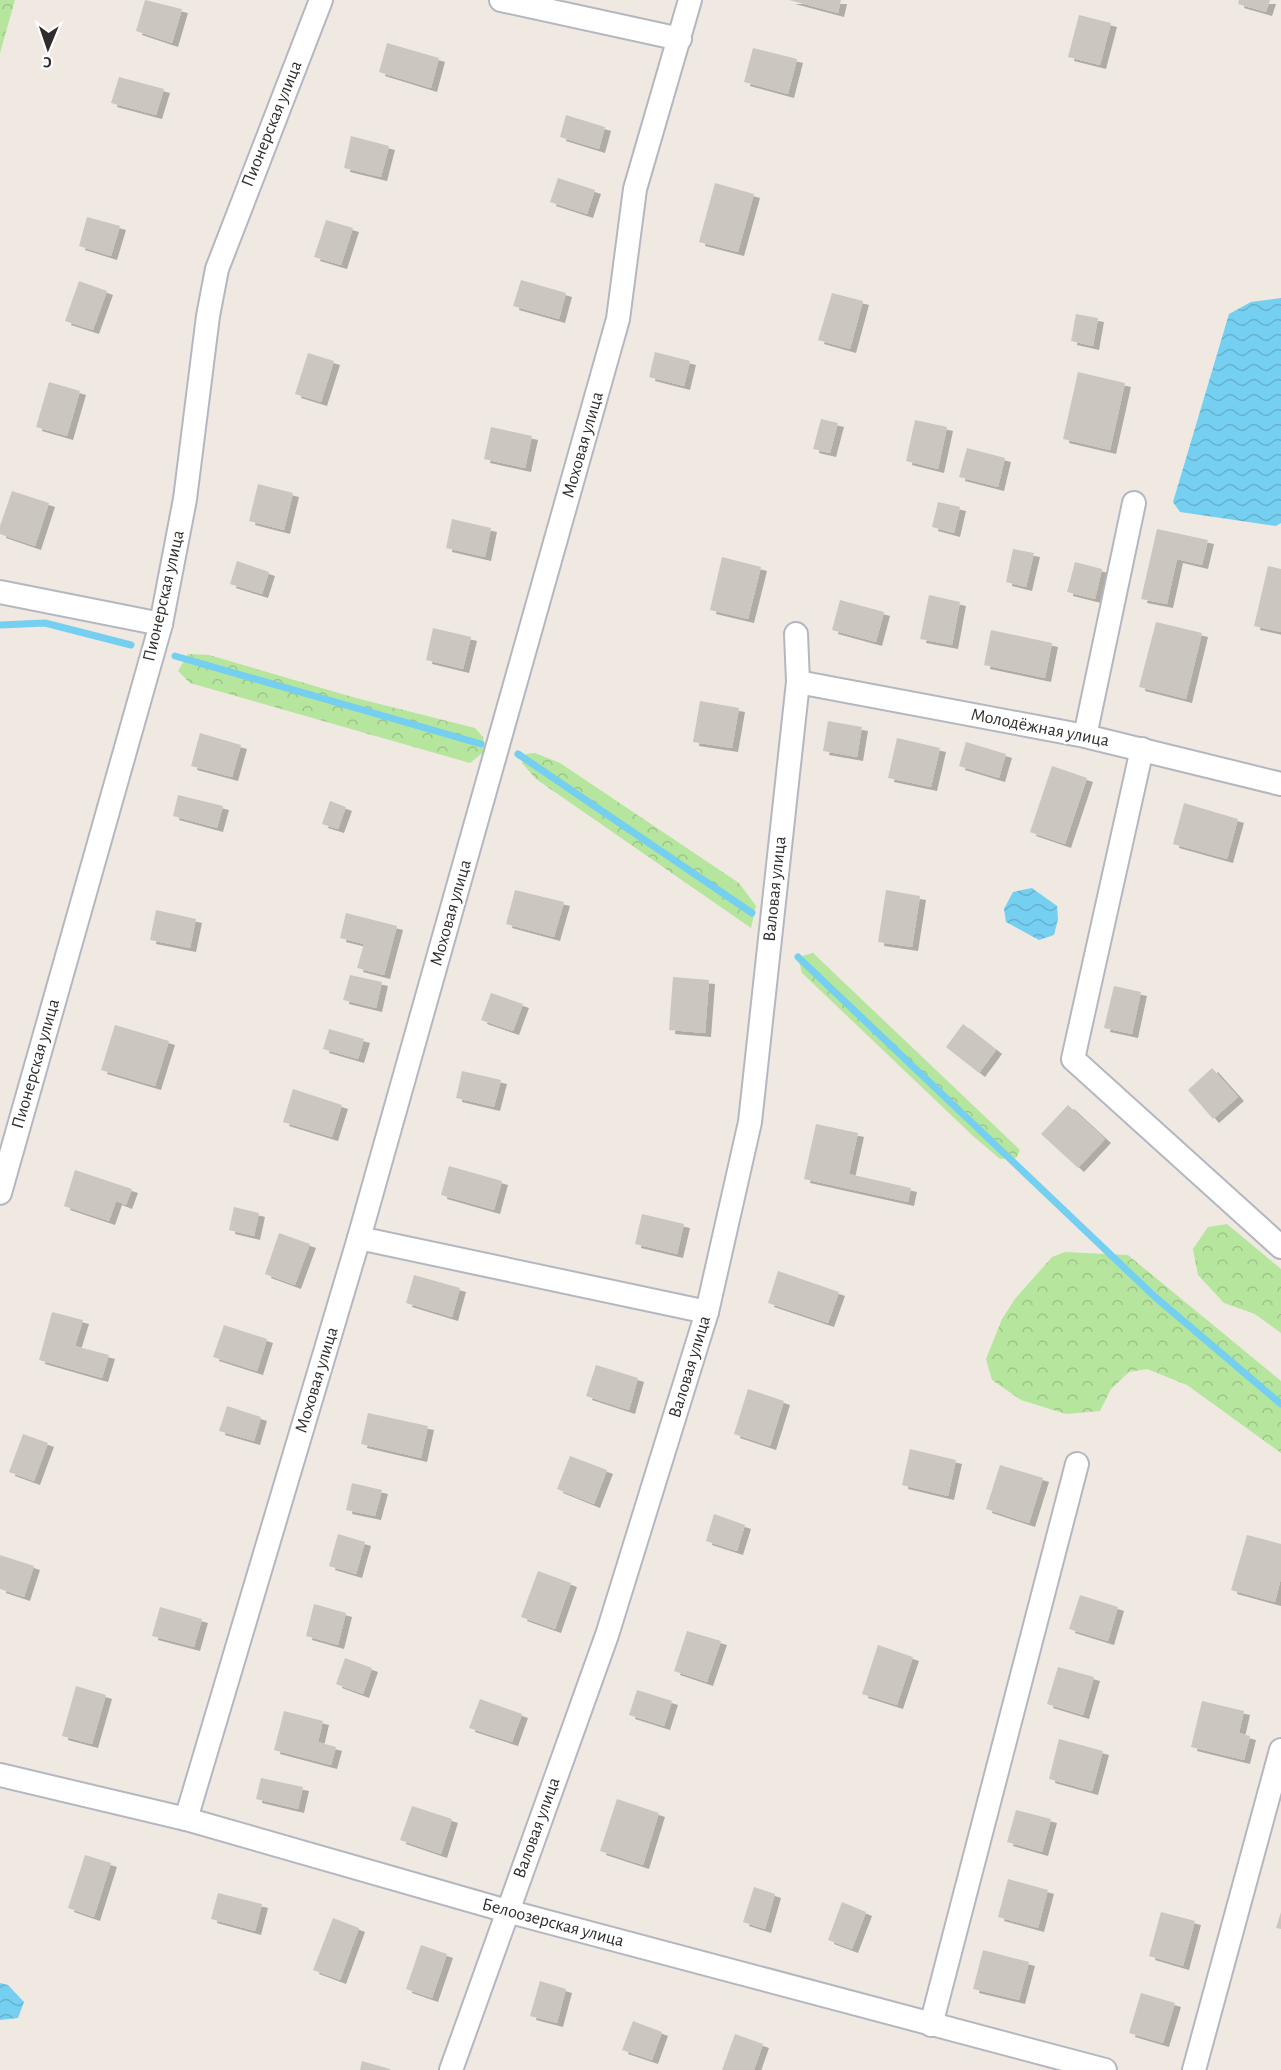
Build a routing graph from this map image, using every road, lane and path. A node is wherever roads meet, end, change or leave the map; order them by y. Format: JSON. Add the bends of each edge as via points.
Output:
{"nodes":[{"id":1,"x":321,"y":0,"type":"edge"},
{"id":2,"x":501,"y":0,"type":"edge"},
{"id":3,"x":690,"y":0,"type":"edge"},
{"id":4,"x":680,"y":39,"type":"junction"},
{"id":5,"x":1134,"y":503,"type":"dead end"},
{"id":6,"x":0,"y":592,"type":"edge"},
{"id":7,"x":160,"y":624,"type":"junction"},
{"id":8,"x":796,"y":634,"type":"dead end"},
{"id":9,"x":798,"y":681,"type":"junction"},
{"id":10,"x":1085,"y":736,"type":"junction"},
{"id":11,"x":1142,"y":749,"type":"junction"},
{"id":12,"x":1281,"y":784,"type":"edge"},
{"id":13,"x":0,"y":1193,"type":"edge"},
{"id":14,"x":359,"y":1238,"type":"junction"},
{"id":15,"x":1281,"y":1247,"type":"edge"},
{"id":16,"x":707,"y":1312,"type":"junction"},
{"id":17,"x":1077,"y":1464,"type":"dead end"},
{"id":18,"x":1281,"y":1750,"type":"edge"},
{"id":19,"x":0,"y":1775,"type":"edge"},
{"id":20,"x":186,"y":1819,"type":"junction"},
{"id":21,"x":507,"y":1911,"type":"junction"},
{"id":22,"x":931,"y":2025,"type":"junction"},
{"id":23,"x":451,"y":2070,"type":"edge"},
{"id":24,"x":1106,"y":2070,"type":"edge"},
{"id":25,"x":1194,"y":2070,"type":"edge"}],
"edges":[{"from":1,"to":7,"type":"street","name":"Пионерская улица","via":[[217,269],[185,499]]},
{"from":2,"to":4,"type":"street"},
{"from":3,"to":4,"type":"street","name":"Моховая улица"},
{"from":4,"to":14,"type":"street","name":"Моховая улица","via":[[635,189],[618,320]]},
{"from":5,"to":10,"type":"street"},
{"from":6,"to":7,"type":"street"},
{"from":7,"to":13,"type":"street","name":"Пионерская улица"},
{"from":8,"to":9,"type":"street","name":"Валовая улица"},
{"from":9,"to":10,"type":"street","name":"Молодёжная улица"},
{"from":9,"to":16,"type":"street","name":"Валовая улица","via":[[750,1122]]},
{"from":10,"to":11,"type":"street","name":"Молодёжная улица"},
{"from":11,"to":12,"type":"street","name":"Молодёжная улица"},
{"from":11,"to":15,"type":"street","via":[[1073,1059]]},
{"from":14,"to":16,"type":"street"},
{"from":14,"to":20,"type":"street","name":"Моховая улица"},
{"from":16,"to":21,"type":"street","name":"Валовая улица","via":[[608,1635]]},
{"from":17,"to":22,"type":"street"},
{"from":18,"to":25,"type":"street"},
{"from":19,"to":20,"type":"street","name":"Белоозерская улица"},
{"from":20,"to":21,"type":"street","name":"Белоозерская улица"},
{"from":21,"to":22,"type":"street","name":"Белоозерская улица"},
{"from":21,"to":23,"type":"street","name":"Валовая улица"},
{"from":22,"to":24,"type":"street","name":"Белоозерская улица"}]}
